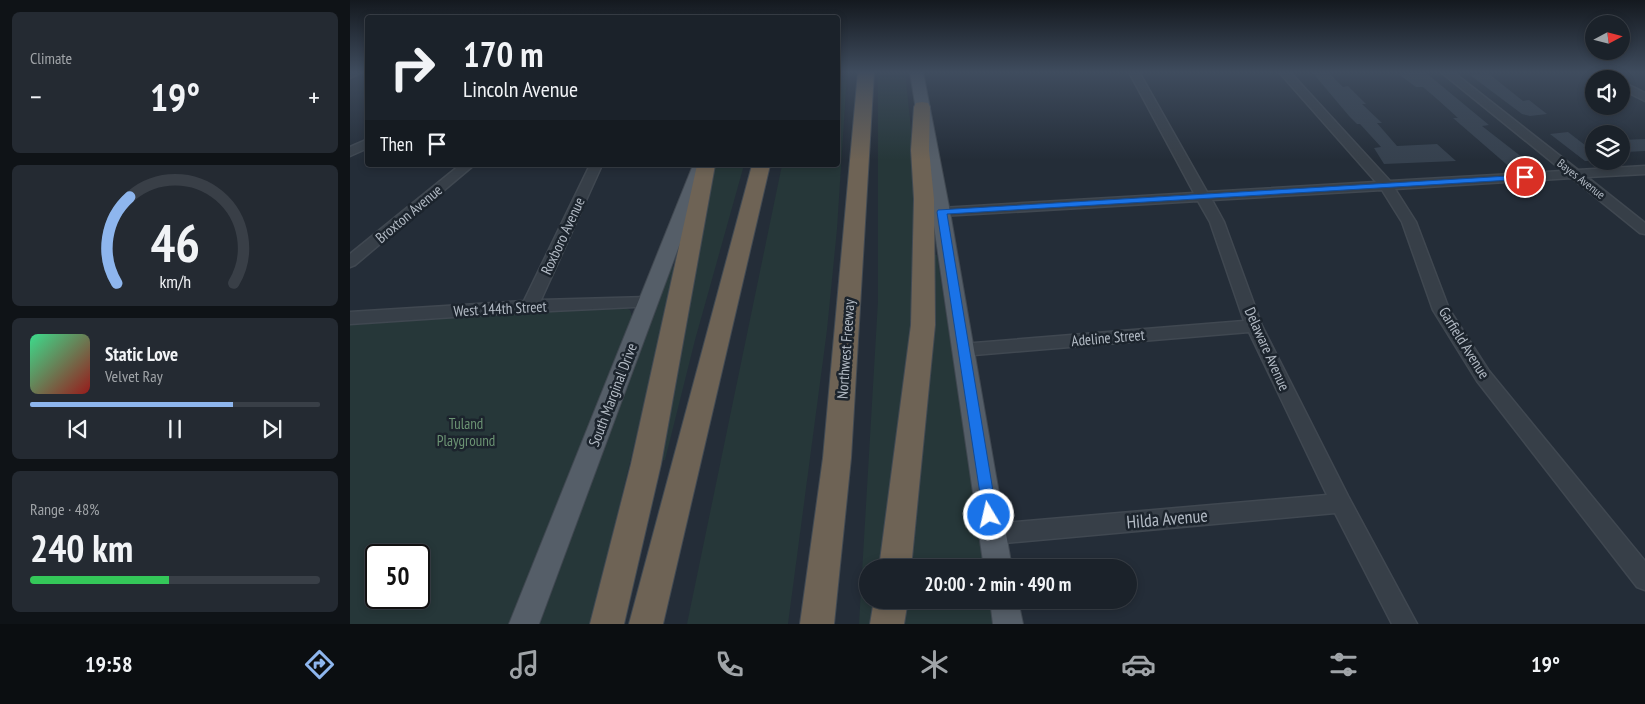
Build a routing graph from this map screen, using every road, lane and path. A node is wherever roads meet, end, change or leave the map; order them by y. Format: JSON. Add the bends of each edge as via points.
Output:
{"nodes":[{"id":1,"x":864,"y":101,"type":"edge"},
{"id":2,"x":921,"y":101,"type":"edge"},
{"id":3,"x":1151,"y":101,"type":"edge"},
{"id":4,"x":1311,"y":101,"type":"edge"},
{"id":5,"x":1483,"y":101,"type":"edge"},
{"id":6,"x":922,"y":106,"type":"junction"},
{"id":7,"x":365,"y":144,"type":"edge"},
{"id":8,"x":350,"y":152,"type":"edge"},
{"id":9,"x":466,"y":167,"type":"edge"},
{"id":10,"x":595,"y":167,"type":"edge"},
{"id":11,"x":700,"y":167,"type":"edge"},
{"id":12,"x":706,"y":167,"type":"edge"},
{"id":13,"x":760,"y":167,"type":"edge"},
{"id":14,"x":1645,"y":170,"type":"edge"},
{"id":15,"x":1574,"y":174,"type":"junction"},
{"id":16,"x":1386,"y":184,"type":"junction"},
{"id":17,"x":1204,"y":195,"type":"junction"},
{"id":18,"x":941,"y":212,"type":"junction"},
{"id":19,"x":1645,"y":230,"type":"edge"},
{"id":20,"x":350,"y":262,"type":"edge"},
{"id":21,"x":649,"y":302,"type":"junction"},
{"id":22,"x":530,"y":306,"type":"junction"},
{"id":23,"x":350,"y":318,"type":"edge"},
{"id":24,"x":1254,"y":326,"type":"junction"},
{"id":25,"x":962,"y":350,"type":"junction"},
{"id":26,"x":1341,"y":503,"type":"junction"},
{"id":27,"x":992,"y":534,"type":"junction"},
{"id":28,"x":896,"y":559,"type":"edge"},
{"id":29,"x":996,"y":559,"type":"edge"},
{"id":30,"x":1645,"y":579,"type":"edge"},
{"id":31,"x":890,"y":609,"type":"edge"},
{"id":32,"x":1006,"y":609,"type":"edge"},
{"id":33,"x":524,"y":624,"type":"edge"},
{"id":34,"x":607,"y":624,"type":"edge"},
{"id":35,"x":646,"y":624,"type":"edge"},
{"id":36,"x":817,"y":624,"type":"edge"},
{"id":37,"x":887,"y":624,"type":"edge"},
{"id":38,"x":1008,"y":624,"type":"edge"},
{"id":39,"x":1405,"y":624,"type":"edge"}],
"edges":[{"from":1,"to":36,"type":"highway","name":"Northwest Freeway","via":[[837,458]]},
{"from":2,"to":6,"type":"main road"},
{"from":3,"to":17,"type":"street","name":"Delaware Avenue"},
{"from":4,"to":16,"type":"street","name":"Garfield Avenue"},
{"from":5,"to":15,"type":"street","name":"Bayes Avenue"},
{"from":6,"to":18,"type":"main road"},
{"from":6,"to":28,"type":"highway","via":[[923,325]]},
{"from":7,"to":8,"type":"street"},
{"from":9,"to":20,"type":"street","name":"Broxton Avenue"},
{"from":10,"to":22,"type":"street","name":"Roxboro Avenue"},
{"from":11,"to":21,"type":"main road","name":"South Marginal Drive"},
{"from":12,"to":34,"type":"highway","via":[[646,464]]},
{"from":13,"to":35,"type":"highway"},
{"from":14,"to":15,"type":"street"},
{"from":15,"to":16,"type":"street"},
{"from":15,"to":19,"type":"street","name":"Bayes Avenue"},
{"from":16,"to":17,"type":"street"},
{"from":16,"to":30,"type":"street","name":"Garfield Avenue","via":[[1409,222],[1441,310],[1483,376]]},
{"from":17,"to":18,"type":"street"},
{"from":17,"to":24,"type":"street","name":"Delaware Avenue","via":[[1217,222]]},
{"from":18,"to":25,"type":"main road"},
{"from":21,"to":22,"type":"street","name":"West 144th Street"},
{"from":21,"to":33,"type":"main road","name":"South Marginal Drive"},
{"from":22,"to":23,"type":"street","name":"West 144th Street"},
{"from":24,"to":25,"type":"street","name":"Adeline Street"},
{"from":24,"to":26,"type":"street","name":"Delaware Avenue"},
{"from":25,"to":27,"type":"main road"},
{"from":26,"to":27,"type":"street","name":"Hilda Avenue"},
{"from":26,"to":39,"type":"street","name":"Delaware Avenue"},
{"from":27,"to":29,"type":"main road"},
{"from":31,"to":37,"type":"highway"},
{"from":32,"to":38,"type":"main road"}]}
